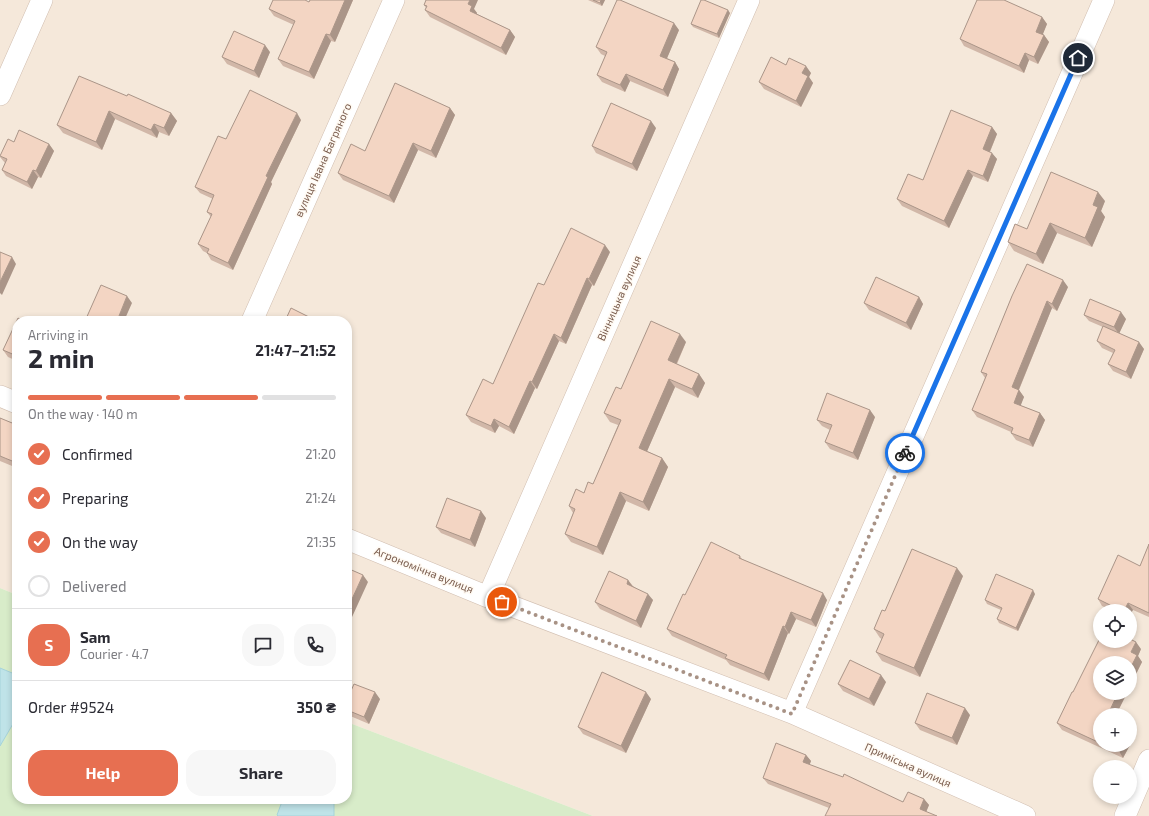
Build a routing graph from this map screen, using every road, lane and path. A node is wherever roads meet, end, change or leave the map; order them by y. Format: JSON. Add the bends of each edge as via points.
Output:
{"nodes":[{"id":1,"x":42,"y":0,"type":"edge"},
{"id":2,"x":394,"y":0,"type":"edge"},
{"id":3,"x":749,"y":0,"type":"edge"},
{"id":4,"x":1104,"y":0,"type":"edge"},
{"id":5,"x":0,"y":95,"type":"edge"},
{"id":6,"x":254,"y":316,"type":"edge"},
{"id":7,"x":0,"y":396,"type":"edge"},
{"id":8,"x":12,"y":401,"type":"edge"},
{"id":9,"x":352,"y":541,"type":"edge"},
{"id":10,"x":488,"y":596,"type":"junction"},
{"id":11,"x":792,"y":714,"type":"junction"},
{"id":12,"x":1149,"y":760,"type":"edge"},
{"id":13,"x":1025,"y":816,"type":"edge"},
{"id":14,"x":1125,"y":816,"type":"edge"}],
"edges":[{"from":1,"to":5,"type":"street"},
{"from":2,"to":6,"type":"street","name":"вулиця Івана Багряного"},
{"from":3,"to":10,"type":"street","name":"Вінницька вулиця"},
{"from":4,"to":11,"type":"street"},
{"from":7,"to":8,"type":"street"},
{"from":9,"to":10,"type":"street","name":"Агрономічна вулиця"},
{"from":10,"to":11,"type":"street","name":"Агрономічна вулиця"},
{"from":11,"to":13,"type":"street","name":"Приміська вулиця"},
{"from":12,"to":14,"type":"street"}]}
